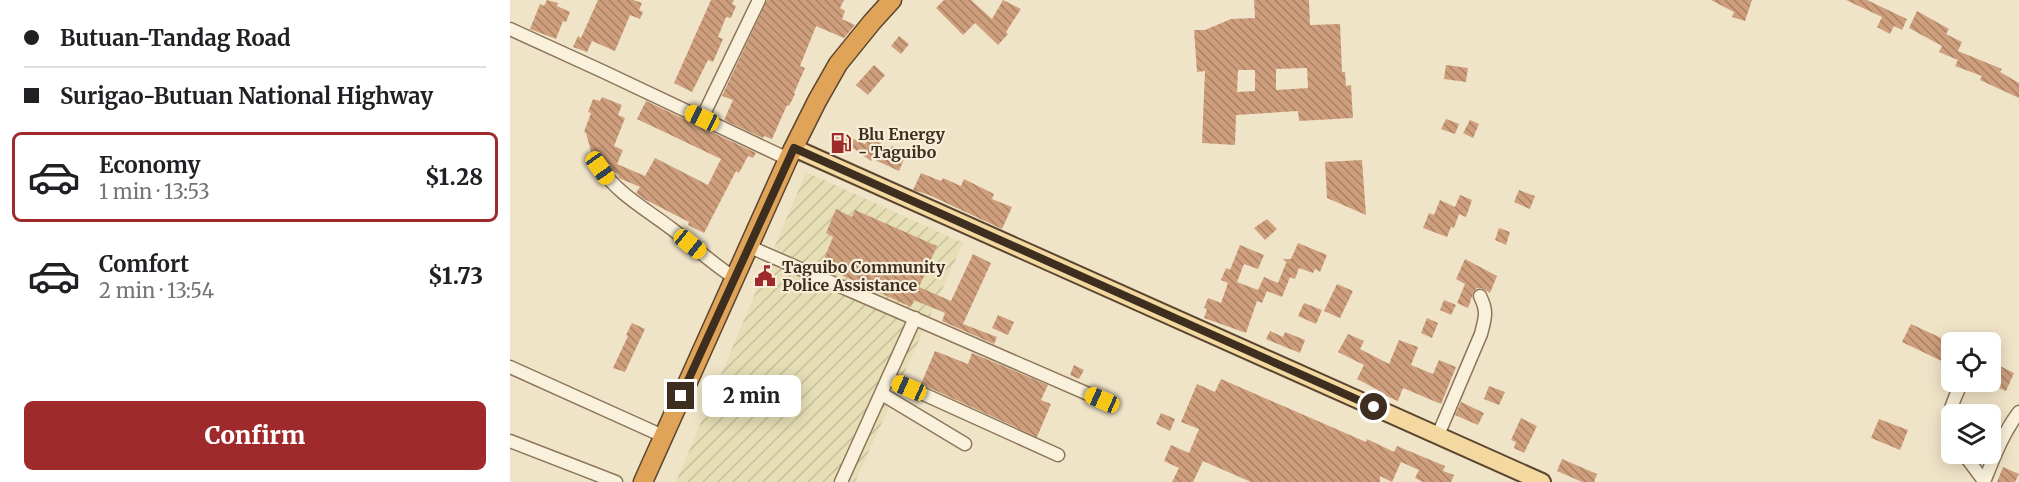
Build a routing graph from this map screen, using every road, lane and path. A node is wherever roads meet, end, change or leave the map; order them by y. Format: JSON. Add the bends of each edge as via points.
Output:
{"nodes":[{"id":1,"x":759,"y":0,"type":"edge"},
{"id":2,"x":892,"y":0,"type":"edge"},
{"id":3,"x":510,"y":29,"type":"edge"},
{"id":4,"x":702,"y":118,"type":"junction"},
{"id":5,"x":791,"y":153,"type":"junction"},
{"id":6,"x":600,"y":168,"type":"dead end"},
{"id":7,"x":750,"y":247,"type":"junction"},
{"id":8,"x":735,"y":278,"type":"junction"},
{"id":9,"x":1480,"y":296,"type":"dead end"},
{"id":10,"x":915,"y":318,"type":"junction"},
{"id":11,"x":510,"y":367,"type":"edge"},
{"id":12,"x":888,"y":378,"type":"junction"},
{"id":13,"x":882,"y":394,"type":"junction"},
{"id":14,"x":1102,"y":400,"type":"dead end"},
{"id":15,"x":2019,"y":412,"type":"edge"},
{"id":16,"x":1438,"y":435,"type":"junction"},
{"id":17,"x":663,"y":436,"type":"junction"},
{"id":18,"x":510,"y":441,"type":"edge"},
{"id":19,"x":965,"y":444,"type":"dead end"},
{"id":20,"x":1058,"y":455,"type":"dead end"},
{"id":21,"x":1971,"y":464,"type":"edge"},
{"id":22,"x":616,"y":482,"type":"edge"},
{"id":23,"x":643,"y":482,"type":"edge"},
{"id":24,"x":841,"y":482,"type":"edge"},
{"id":25,"x":1542,"y":482,"type":"edge"},
{"id":26,"x":1984,"y":482,"type":"edge"}],
"edges":[{"from":1,"to":4,"type":"street"},
{"from":2,"to":5,"type":"highway","via":[[838,64]]},
{"from":3,"to":4,"type":"street"},
{"from":4,"to":5,"type":"street"},
{"from":5,"to":7,"type":"highway"},
{"from":5,"to":16,"type":"main road"},
{"from":6,"to":8,"type":"street","via":[[626,196]]},
{"from":7,"to":8,"type":"highway"},
{"from":7,"to":10,"type":"street"},
{"from":8,"to":17,"type":"highway"},
{"from":9,"to":16,"type":"street","via":[[1486,307],[1485,319]]},
{"from":10,"to":12,"type":"street"},
{"from":10,"to":14,"type":"street"},
{"from":11,"to":17,"type":"street"},
{"from":12,"to":13,"type":"street"},
{"from":12,"to":20,"type":"street"},
{"from":13,"to":19,"type":"street"},
{"from":13,"to":24,"type":"street"},
{"from":15,"to":26,"type":"street"},
{"from":16,"to":25,"type":"main road"},
{"from":17,"to":23,"type":"highway"},
{"from":18,"to":22,"type":"street"},
{"from":21,"to":26,"type":"street"}]}
